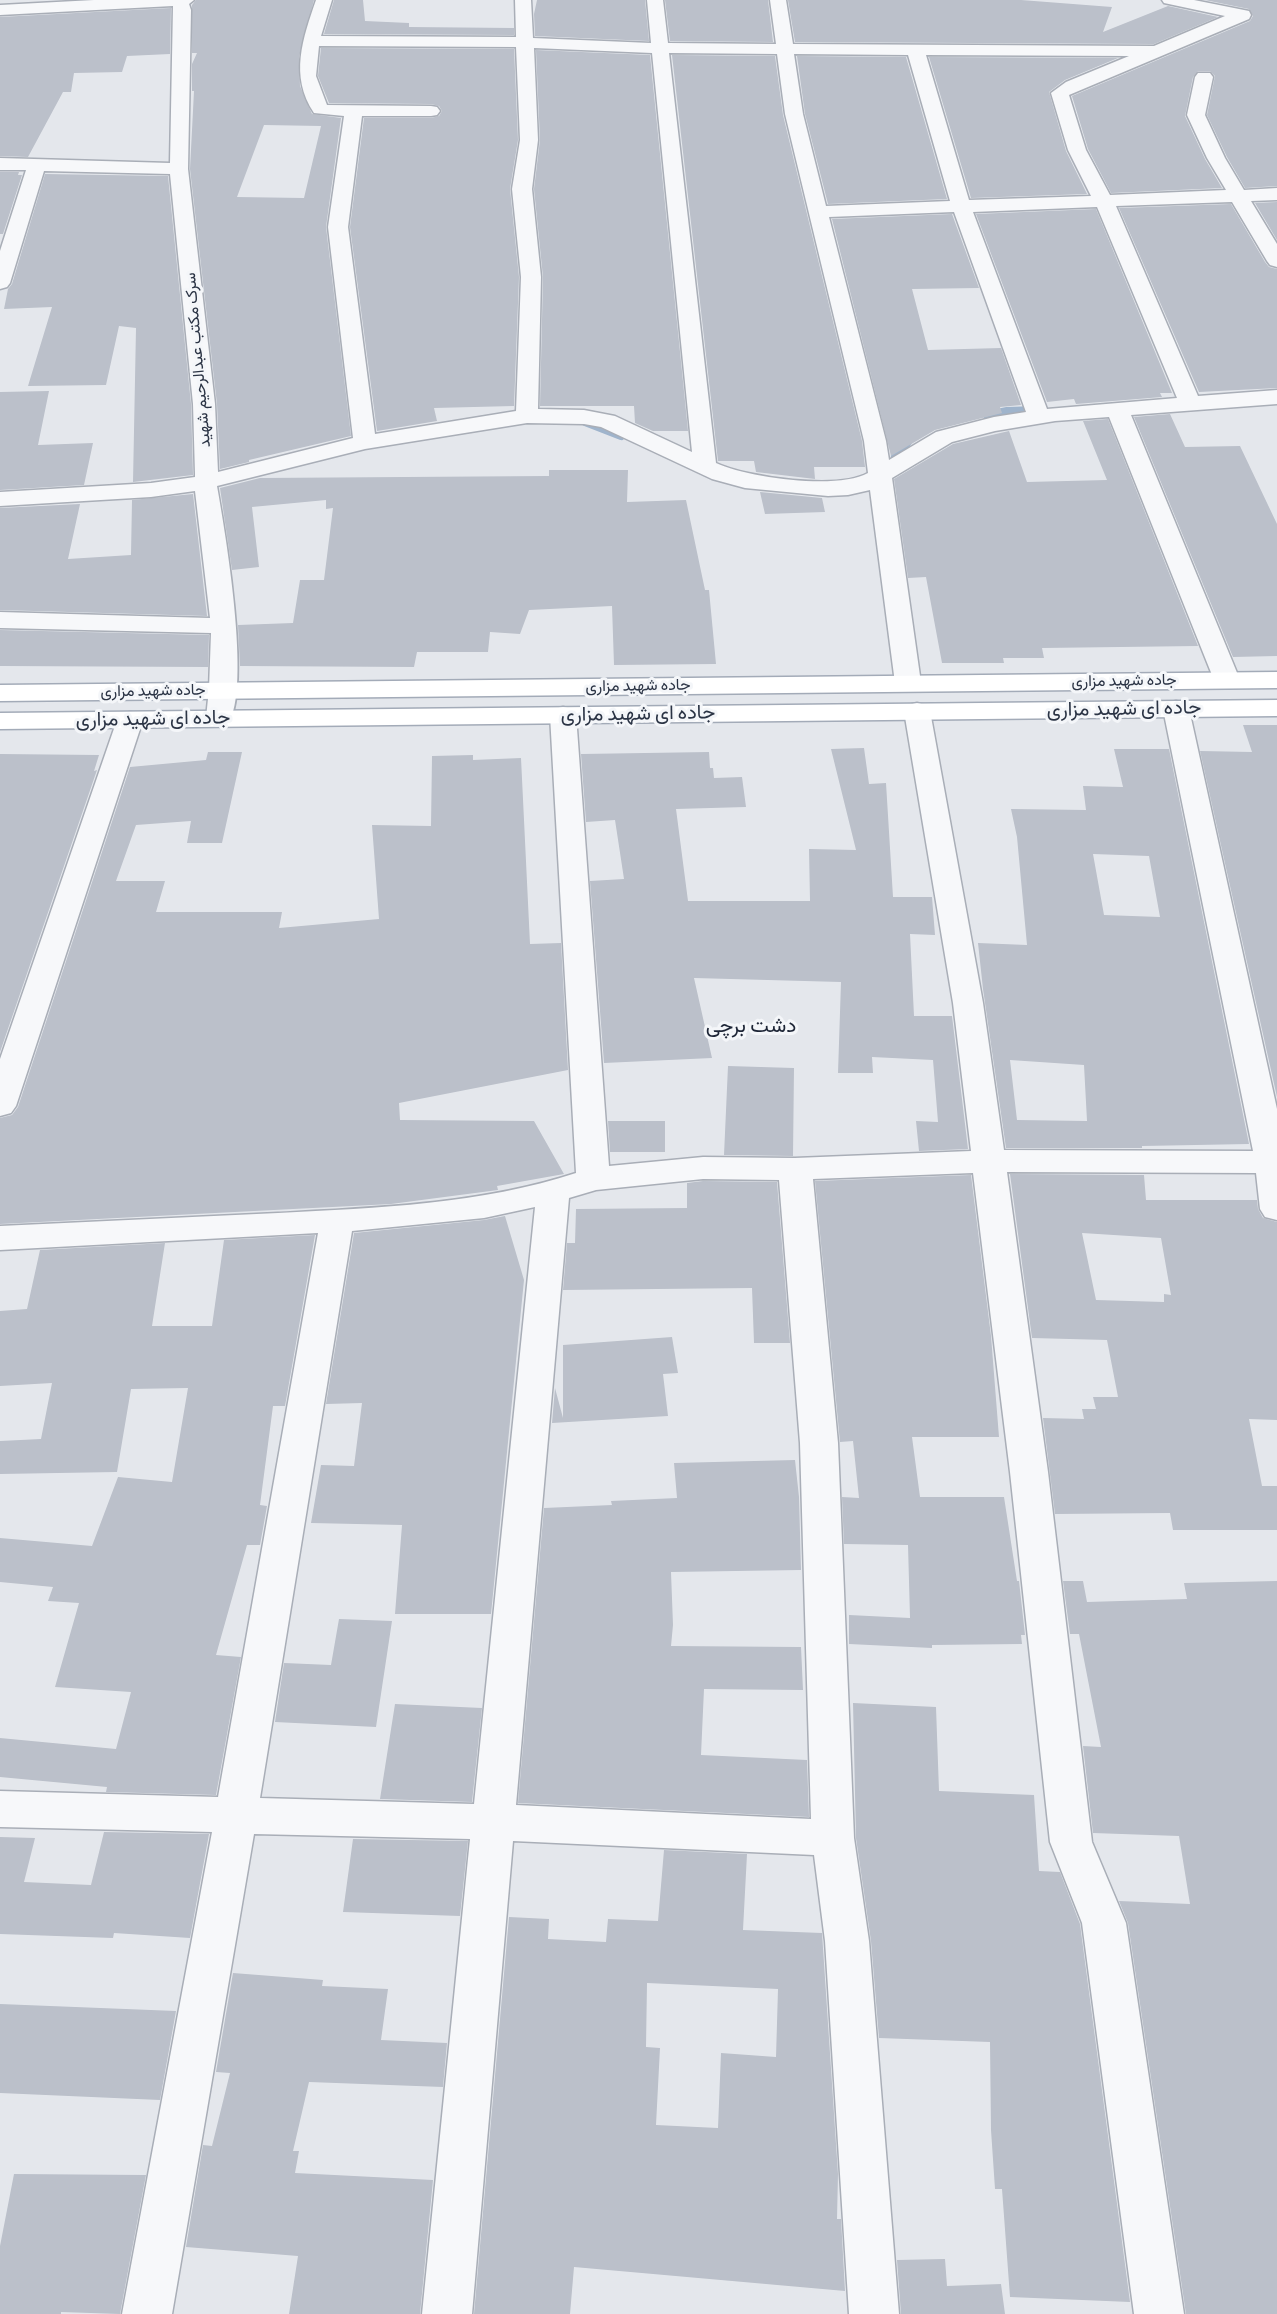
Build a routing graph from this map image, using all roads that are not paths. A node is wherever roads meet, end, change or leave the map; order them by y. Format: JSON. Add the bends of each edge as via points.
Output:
{"nodes":[{"id":1,"x":183,"y":0,"type":"edge"},
{"id":2,"x":324,"y":0,"type":"edge"},
{"id":3,"x":523,"y":0,"type":"edge"},
{"id":4,"x":655,"y":0,"type":"edge"},
{"id":5,"x":777,"y":0,"type":"edge"},
{"id":6,"x":1170,"y":0,"type":"edge"},
{"id":7,"x":87,"y":3,"type":"edge"},
{"id":8,"x":0,"y":10,"type":"edge"},
{"id":9,"x":311,"y":41,"type":"junction"},
{"id":10,"x":524,"y":44,"type":"junction"},
{"id":11,"x":659,"y":48,"type":"junction"},
{"id":12,"x":784,"y":48,"type":"junction"},
{"id":13,"x":915,"y":48,"type":"junction"},
{"id":14,"x":1155,"y":51,"type":"junction"},
{"id":15,"x":1204,"y":77,"type":"dead end"},
{"id":16,"x":431,"y":111,"type":"dead end"},
{"id":17,"x":354,"y":112,"type":"junction"},
{"id":18,"x":0,"y":164,"type":"edge"},
{"id":19,"x":37,"y":164,"type":"junction"},
{"id":20,"x":179,"y":169,"type":"junction"},
{"id":21,"x":1277,"y":194,"type":"edge"},
{"id":22,"x":1239,"y":195,"type":"junction"},
{"id":23,"x":1104,"y":201,"type":"junction"},
{"id":24,"x":961,"y":205,"type":"junction"},
{"id":25,"x":819,"y":212,"type":"junction"},
{"id":26,"x":1277,"y":261,"type":"edge"},
{"id":27,"x":0,"y":283,"type":"edge"},
{"id":28,"x":1277,"y":397,"type":"edge"},
{"id":29,"x":1190,"y":403,"type":"junction"},
{"id":30,"x":1117,"y":409,"type":"junction"},
{"id":31,"x":527,"y":416,"type":"junction"},
{"id":32,"x":1039,"y":417,"type":"junction"},
{"id":33,"x":365,"y":442,"type":"junction"},
{"id":34,"x":705,"y":467,"type":"junction"},
{"id":35,"x":879,"y":475,"type":"junction"},
{"id":36,"x":205,"y":482,"type":"junction"},
{"id":37,"x":0,"y":499,"type":"edge"},
{"id":38,"x":0,"y":620,"type":"edge"},
{"id":39,"x":222,"y":626,"type":"junction"},
{"id":40,"x":1227,"y":680,"type":"junction"},
{"id":41,"x":1277,"y":680,"type":"edge"},
{"id":42,"x":224,"y":690,"type":"junction"},
{"id":43,"x":0,"y":693,"type":"edge"},
{"id":44,"x":913,"y":697,"type":"junction"},
{"id":45,"x":1277,"y":708,"type":"edge"},
{"id":46,"x":1176,"y":709,"type":"junction"},
{"id":47,"x":563,"y":715,"type":"junction"},
{"id":48,"x":219,"y":718,"type":"junction"},
{"id":49,"x":130,"y":720,"type":"junction"},
{"id":50,"x":0,"y":721,"type":"edge"},
{"id":51,"x":0,"y":1106,"type":"edge"},
{"id":52,"x":989,"y":1161,"type":"junction"},
{"id":53,"x":1272,"y":1162,"type":"junction"},
{"id":54,"x":795,"y":1169,"type":"junction"},
{"id":55,"x":593,"y":1179,"type":"junction"},
{"id":56,"x":553,"y":1192,"type":"junction"},
{"id":57,"x":1277,"y":1209,"type":"edge"},
{"id":58,"x":337,"y":1221,"type":"junction"},
{"id":59,"x":0,"y":1238,"type":"edge"},
{"id":60,"x":0,"y":1809,"type":"edge"},
{"id":61,"x":236,"y":1815,"type":"junction"},
{"id":62,"x":492,"y":1822,"type":"junction"},
{"id":63,"x":833,"y":1838,"type":"junction"},
{"id":64,"x":147,"y":2314,"type":"edge"},
{"id":65,"x":447,"y":2314,"type":"edge"},
{"id":66,"x":874,"y":2314,"type":"edge"},
{"id":67,"x":1159,"y":2314,"type":"edge"}],
"edges":[{"from":1,"to":7,"type":"street"},
{"from":1,"to":20,"type":"street","name":"سرک مکتب عبدالرحیم شهید"},
{"from":2,"to":9,"type":"street"},
{"from":3,"to":10,"type":"street"},
{"from":4,"to":11,"type":"street"},
{"from":5,"to":12,"type":"street"},
{"from":6,"to":14,"type":"street","via":[[1243,15]]},
{"from":7,"to":8,"type":"street"},
{"from":9,"to":10,"type":"street"},
{"from":9,"to":17,"type":"street","via":[[307,76],[320,109]]},
{"from":10,"to":11,"type":"street"},
{"from":10,"to":31,"type":"street","via":[[530,140],[522,189],[531,277]]},
{"from":11,"to":12,"type":"street"},
{"from":11,"to":34,"type":"street"},
{"from":12,"to":13,"type":"street"},
{"from":12,"to":25,"type":"street","via":[[794,114]]},
{"from":13,"to":14,"type":"street"},
{"from":13,"to":24,"type":"street"},
{"from":14,"to":23,"type":"street","via":[[1060,93],[1077,150]]},
{"from":15,"to":22,"type":"street","via":[[1196,115]]},
{"from":16,"to":17,"type":"street"},
{"from":17,"to":33,"type":"street","via":[[338,227]]},
{"from":18,"to":19,"type":"street"},
{"from":19,"to":20,"type":"street"},
{"from":19,"to":27,"type":"street"},
{"from":20,"to":36,"type":"street","name":"سرک مکتب عبدالرحیم شهید","via":[[204,404]]},
{"from":21,"to":22,"type":"street"},
{"from":22,"to":23,"type":"street"},
{"from":22,"to":26,"type":"street"},
{"from":23,"to":24,"type":"street"},
{"from":23,"to":29,"type":"street"},
{"from":24,"to":25,"type":"street"},
{"from":24,"to":32,"type":"street"},
{"from":25,"to":35,"type":"street","via":[[875,441]]},
{"from":28,"to":29,"type":"street"},
{"from":29,"to":30,"type":"street"},
{"from":30,"to":32,"type":"street"},
{"from":30,"to":40,"type":"street"},
{"from":31,"to":33,"type":"street"},
{"from":31,"to":34,"type":"street","via":[[607,421]]},
{"from":32,"to":35,"type":"street","via":[[944,437]]},
{"from":33,"to":36,"type":"street"},
{"from":34,"to":35,"type":"street","via":[[745,481],[828,489],[865,484]]},
{"from":35,"to":44,"type":"street"},
{"from":36,"to":37,"type":"street","via":[[151,490]]},
{"from":36,"to":39,"type":"street","name":"سرک مکتب عبدالرحیم شهید"},
{"from":38,"to":39,"type":"street"},
{"from":39,"to":42,"type":"street","name":"سرک مکتب عبدالرحیم شهید"},
{"from":40,"to":41,"type":"main road","name":"جاده شهید مزاری"},
{"from":40,"to":44,"type":"main road","name":"جاده شهید مزاری"},
{"from":42,"to":43,"type":"main road","name":"جاده شهید مزاری"},
{"from":42,"to":44,"type":"main road","name":"جاده شهید مزاری"},
{"from":42,"to":48,"type":"street","name":"سرک مکتب عبدالرحیم شهید"},
{"from":44,"to":46,"type":"main road","name":"جاده ای شهید مزاری"},
{"from":44,"to":47,"type":"main road","name":"جاده ای شهید مزاری"},
{"from":44,"to":52,"type":"street","via":[[968,1003]]},
{"from":45,"to":46,"type":"main road","name":"جاده ای شهید مزاری"},
{"from":46,"to":53,"type":"street"},
{"from":47,"to":48,"type":"main road","name":"جاده ای شهید مزاری"},
{"from":47,"to":55,"type":"street"},
{"from":48,"to":49,"type":"main road","name":"جاده ای شهید مزاری"},
{"from":49,"to":50,"type":"main road","name":"جاده ای شهید مزاری"},
{"from":49,"to":51,"type":"street"},
{"from":52,"to":53,"type":"street"},
{"from":52,"to":54,"type":"street"},
{"from":52,"to":67,"type":"street","via":[[1071,1842],[1104,1923]]},
{"from":53,"to":57,"type":"street"},
{"from":54,"to":55,"type":"street","via":[[703,1168]]},
{"from":54,"to":63,"type":"street","via":[[819,1443]]},
{"from":55,"to":56,"type":"street"},
{"from":56,"to":58,"type":"street","via":[[484,1208]]},
{"from":56,"to":62,"type":"street"},
{"from":58,"to":59,"type":"street"},
{"from":58,"to":61,"type":"street"},
{"from":60,"to":61,"type":"street"},
{"from":61,"to":62,"type":"street"},
{"from":61,"to":64,"type":"street"},
{"from":62,"to":63,"type":"street"},
{"from":62,"to":65,"type":"street"},
{"from":63,"to":66,"type":"street","via":[[847,1941]]}]}
